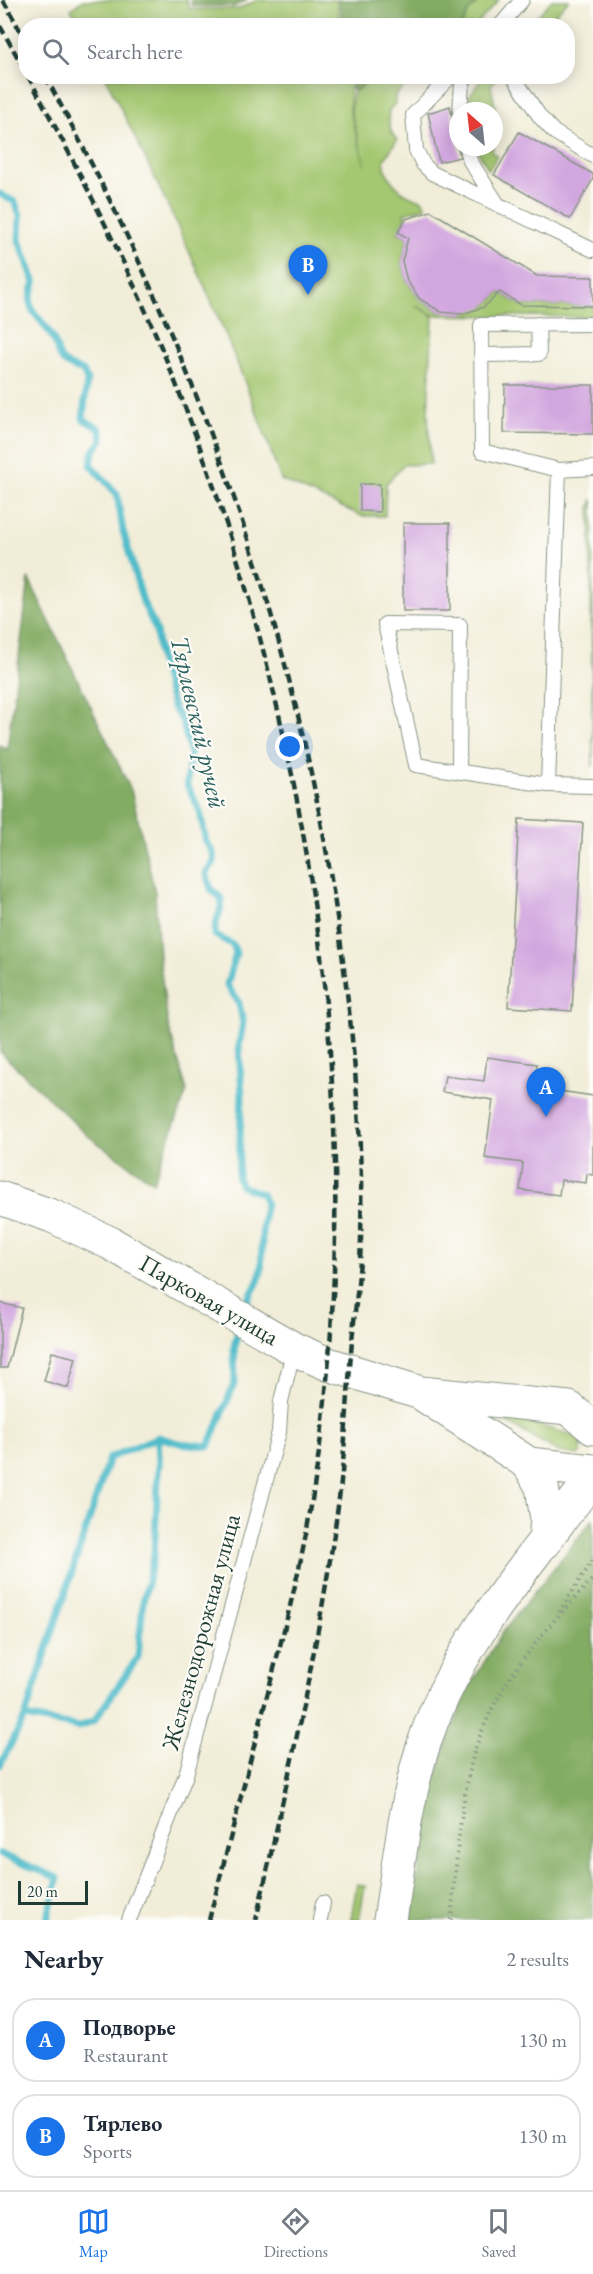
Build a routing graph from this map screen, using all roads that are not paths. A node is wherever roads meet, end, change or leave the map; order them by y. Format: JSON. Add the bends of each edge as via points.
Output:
{"nodes":[{"id":1,"x":522,"y":0,"type":"edge"},
{"id":2,"x":507,"y":18,"type":"edge"},
{"id":3,"x":443,"y":84,"type":"edge"},
{"id":4,"x":462,"y":84,"type":"edge"},
{"id":5,"x":519,"y":84,"type":"edge"},
{"id":6,"x":461,"y":102,"type":"edge"},
{"id":7,"x":469,"y":156,"type":"edge"},
{"id":8,"x":593,"y":156,"type":"edge"},
{"id":9,"x":497,"y":204,"type":"junction"},
{"id":10,"x":593,"y":250,"type":"edge"},
{"id":11,"x":538,"y":324,"type":"junction"},
{"id":12,"x":593,"y":324,"type":"edge"},
{"id":13,"x":482,"y":355,"type":"junction"},
{"id":14,"x":593,"y":468,"type":"edge"},
{"id":15,"x":559,"y":470,"type":"junction"},
{"id":16,"x":459,"y":772,"type":"junction"},
{"id":17,"x":549,"y":785,"type":"junction"},
{"id":18,"x":593,"y":786,"type":"edge"},
{"id":19,"x":0,"y":1198,"type":"edge"},
{"id":20,"x":285,"y":1343,"type":"junction"},
{"id":21,"x":421,"y":1393,"type":"junction"},
{"id":22,"x":585,"y":1413,"type":"edge"},
{"id":23,"x":529,"y":1464,"type":"junction"},
{"id":24,"x":593,"y":1471,"type":"edge"},
{"id":25,"x":593,"y":1477,"type":"edge"},
{"id":26,"x":544,"y":1542,"type":"junction"},
{"id":27,"x":324,"y":1903,"type":"dead end"},
{"id":28,"x":129,"y":1920,"type":"edge"},
{"id":29,"x":320,"y":1920,"type":"edge"},
{"id":30,"x":390,"y":1920,"type":"edge"}],
"edges":[{"from":1,"to":2,"type":"lane"},
{"from":3,"to":9,"type":"lane","via":[[412,115],[416,150],[432,173]]},
{"from":4,"to":6,"type":"lane"},
{"from":5,"to":8,"type":"lane","via":[[547,125]]},
{"from":7,"to":9,"type":"lane"},
{"from":9,"to":10,"type":"lane"},
{"from":11,"to":12,"type":"lane"},
{"from":11,"to":13,"type":"lane","via":[[539,354]]},
{"from":11,"to":13,"type":"lane","via":[[481,325]]},
{"from":13,"to":15,"type":"lane","via":[[482,451]]},
{"from":14,"to":15,"type":"lane"},
{"from":15,"to":17,"type":"lane"},
{"from":16,"to":16,"type":"lane","via":[[460,625],[385,624],[416,765]]},
{"from":16,"to":17,"type":"lane"},
{"from":17,"to":18,"type":"lane"},
{"from":19,"to":20,"type":"main road","name":"Парковая улица","via":[[82,1230]]},
{"from":20,"to":21,"type":"main road","name":"Парковая улица","via":[[328,1364]]},
{"from":20,"to":28,"type":"lane","name":"Железнодорожная улица","via":[[279,1432],[186,1775]]},
{"from":21,"to":22,"type":"main road","name":"Парковая улица"},
{"from":21,"to":23,"type":"main road","name":"Парковая улица"},
{"from":23,"to":24,"type":"main road"},
{"from":23,"to":26,"type":"main road","name":"Парковая улица","via":[[542,1487],[547,1519]]},
{"from":25,"to":26,"type":"main road"},
{"from":26,"to":30,"type":"main road","via":[[465,1653],[441,1701],[422,1749],[408,1807]]},
{"from":27,"to":29,"type":"lane"}]}
